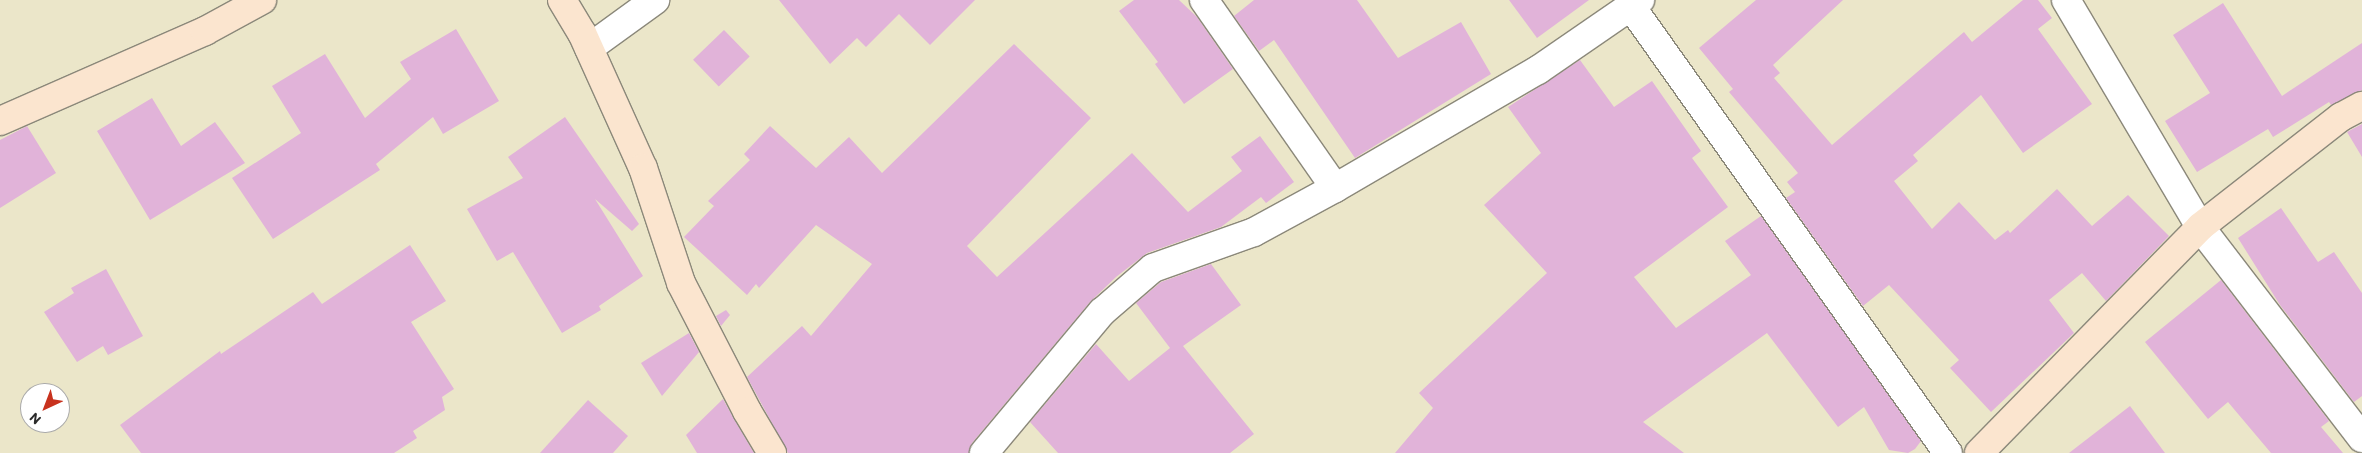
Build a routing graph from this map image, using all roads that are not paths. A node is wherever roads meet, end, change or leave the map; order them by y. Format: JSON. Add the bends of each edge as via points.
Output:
{"nodes":[{"id":1,"x":262,"y":0,"type":"edge"},
{"id":2,"x":562,"y":0,"type":"edge"},
{"id":3,"x":655,"y":0,"type":"edge"},
{"id":4,"x":1204,"y":0,"type":"edge"},
{"id":5,"x":2066,"y":0,"type":"edge"},
{"id":6,"x":1635,"y":3,"type":"edge"},
{"id":7,"x":589,"y":48,"type":"junction"},
{"id":8,"x":2362,"y":106,"type":"edge"},
{"id":9,"x":0,"y":122,"type":"edge"},
{"id":10,"x":1335,"y":188,"type":"junction"},
{"id":11,"x":2200,"y":227,"type":"junction"},
{"id":12,"x":2362,"y":438,"type":"edge"},
{"id":13,"x":772,"y":453,"type":"edge"},
{"id":14,"x":984,"y":453,"type":"edge"},
{"id":15,"x":1948,"y":453,"type":"edge"},
{"id":16,"x":1980,"y":453,"type":"edge"}],
"edges":[{"from":1,"to":9,"type":"street","via":[[205,32]]},
{"from":2,"to":7,"type":"street"},
{"from":3,"to":7,"type":"street"},
{"from":4,"to":10,"type":"street"},
{"from":5,"to":11,"type":"street"},
{"from":6,"to":10,"type":"street","via":[[1538,70]]},
{"from":6,"to":15,"type":"street"},
{"from":7,"to":13,"type":"street","via":[[643,168],[681,283],[747,412]]},
{"from":8,"to":11,"type":"street","via":[[2341,117]]},
{"from":10,"to":14,"type":"street","via":[[1254,232],[1153,268],[1102,312]]},
{"from":11,"to":12,"type":"street"},
{"from":11,"to":16,"type":"street"}]}
